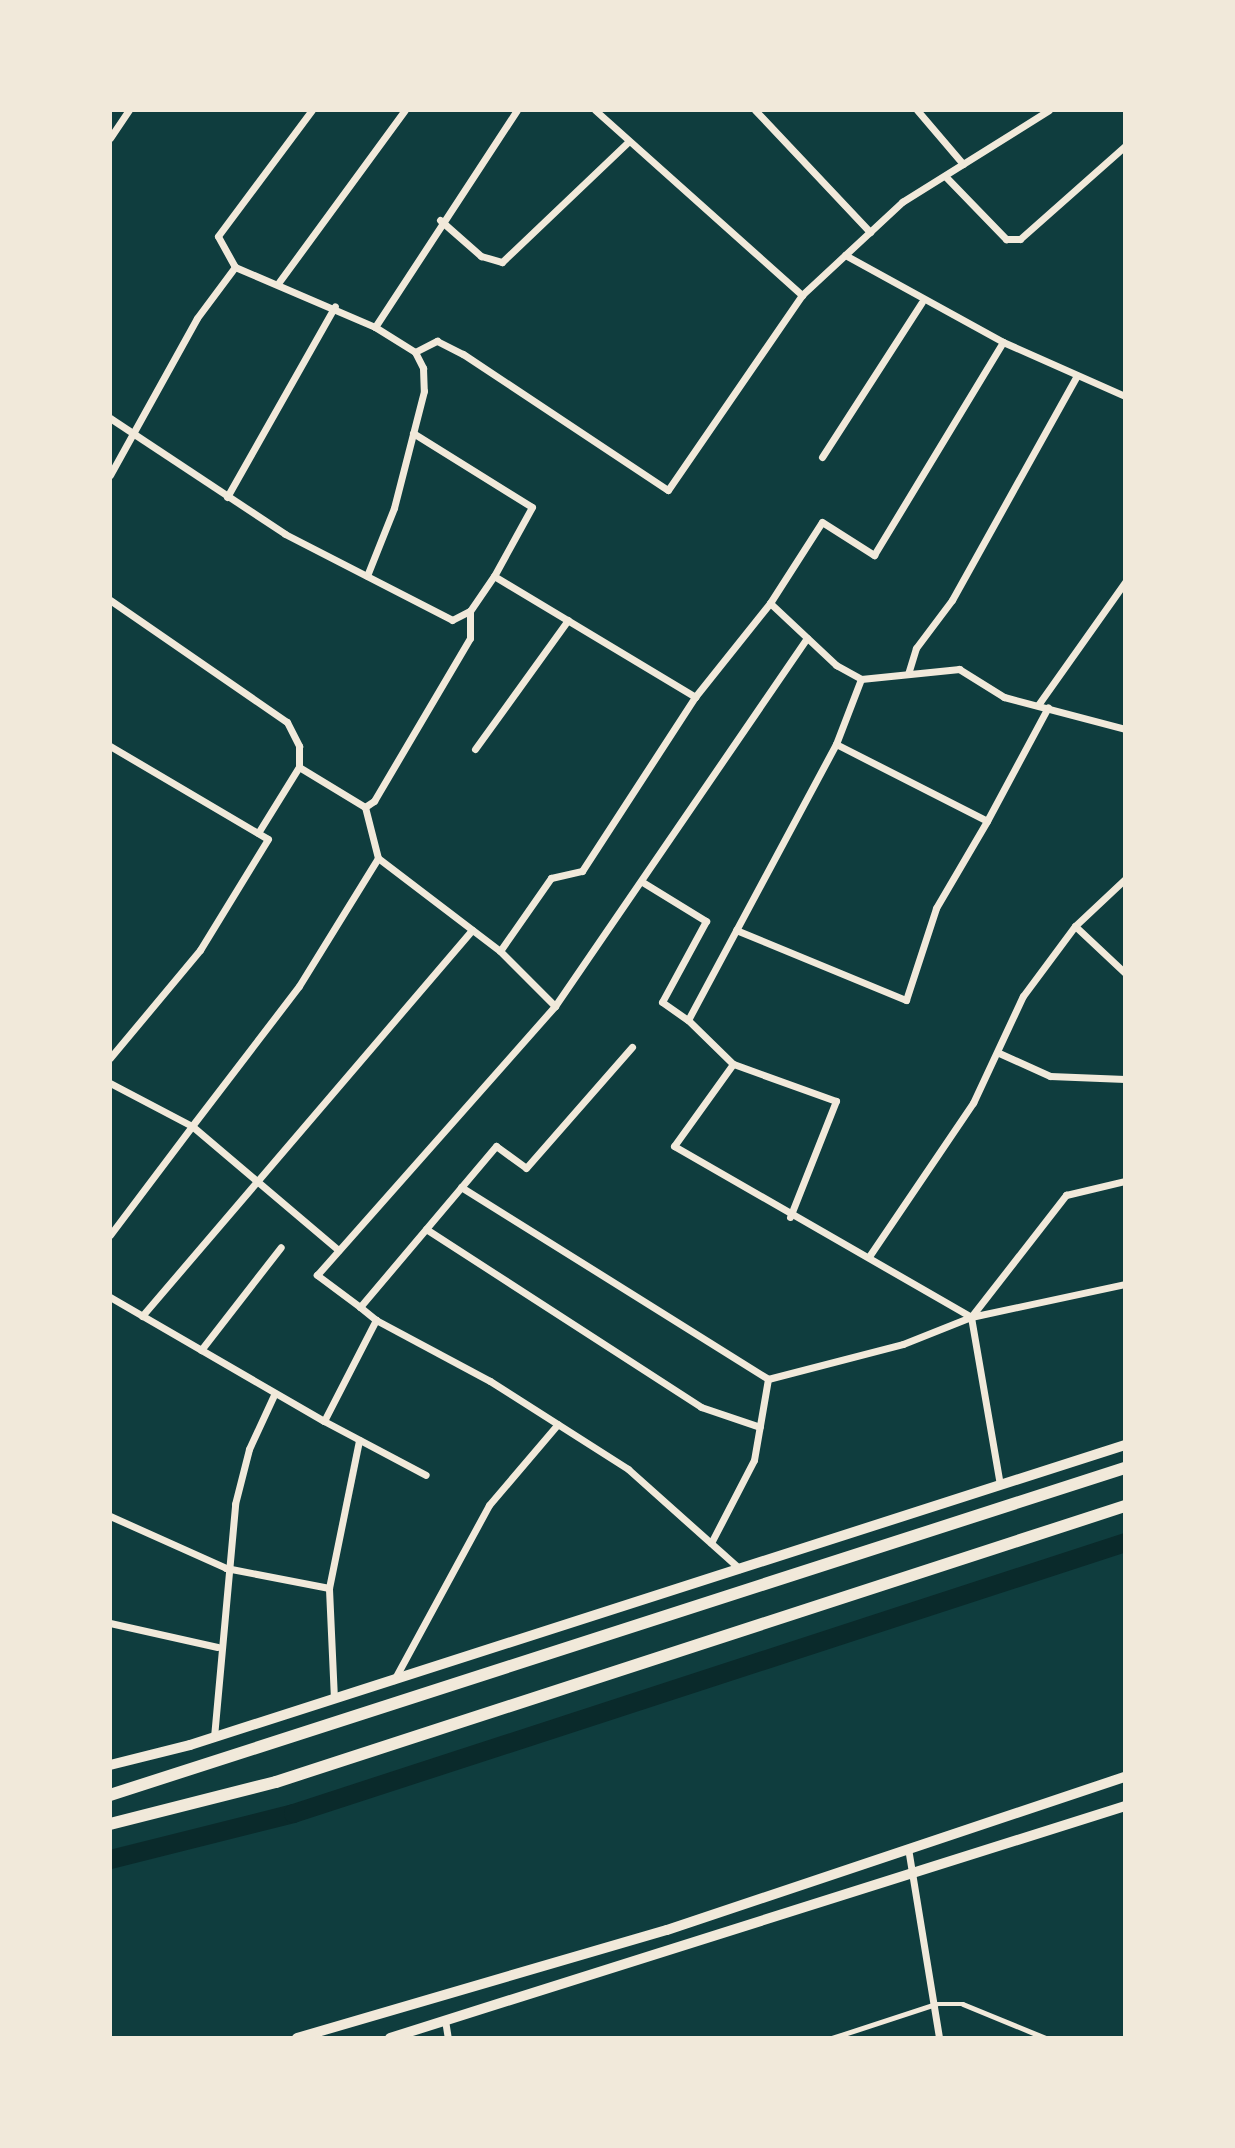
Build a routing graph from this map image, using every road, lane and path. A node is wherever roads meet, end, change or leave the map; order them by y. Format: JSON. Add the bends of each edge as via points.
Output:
{"nodes":[{"id":1,"x":129,"y":110,"type":"edge"},
{"id":2,"x":312,"y":110,"type":"edge"},
{"id":3,"x":405,"y":110,"type":"edge"},
{"id":4,"x":517,"y":110,"type":"edge"},
{"id":5,"x":595,"y":110,"type":"edge"},
{"id":6,"x":755,"y":110,"type":"edge"},
{"id":7,"x":917,"y":110,"type":"edge"},
{"id":8,"x":1049,"y":110,"type":"edge"},
{"id":9,"x":113,"y":123,"type":"edge"},
{"id":10,"x":110,"y":138,"type":"edge"},
{"id":11,"x":628,"y":142,"type":"junction"},
{"id":12,"x":1125,"y":146,"type":"edge"},
{"id":13,"x":963,"y":164,"type":"junction"},
{"id":14,"x":945,"y":176,"type":"junction"},
{"id":15,"x":440,"y":220,"type":"junction"},
{"id":16,"x":870,"y":232,"type":"junction"},
{"id":17,"x":845,"y":255,"type":"junction"},
{"id":18,"x":235,"y":267,"type":"junction"},
{"id":19,"x":278,"y":282,"type":"junction"},
{"id":20,"x":802,"y":295,"type":"junction"},
{"id":21,"x":922,"y":302,"type":"junction"},
{"id":22,"x":335,"y":306,"type":"junction"},
{"id":23,"x":375,"y":327,"type":"junction"},
{"id":24,"x":1003,"y":342,"type":"junction"},
{"id":25,"x":415,"y":352,"type":"junction"},
{"id":26,"x":1077,"y":375,"type":"junction"},
{"id":27,"x":1125,"y":397,"type":"edge"},
{"id":28,"x":110,"y":418,"type":"edge"},
{"id":29,"x":132,"y":430,"type":"junction"},
{"id":30,"x":413,"y":433,"type":"junction"},
{"id":31,"x":822,"y":457,"type":"dead end"},
{"id":32,"x":110,"y":475,"type":"edge"},
{"id":33,"x":227,"y":497,"type":"junction"},
{"id":34,"x":367,"y":576,"type":"junction"},
{"id":35,"x":495,"y":576,"type":"junction"},
{"id":36,"x":1125,"y":582,"type":"edge"},
{"id":37,"x":110,"y":600,"type":"edge"},
{"id":38,"x":770,"y":603,"type":"junction"},
{"id":39,"x":470,"y":611,"type":"junction"},
{"id":40,"x":568,"y":620,"type":"junction"},
{"id":41,"x":807,"y":638,"type":"junction"},
{"id":42,"x":908,"y":674,"type":"junction"},
{"id":43,"x":861,"y":679,"type":"junction"},
{"id":44,"x":695,"y":697,"type":"junction"},
{"id":45,"x":1038,"y":705,"type":"junction"},
{"id":46,"x":1048,"y":707,"type":"junction"},
{"id":47,"x":1125,"y":729,"type":"edge"},
{"id":48,"x":836,"y":744,"type":"junction"},
{"id":49,"x":110,"y":746,"type":"edge"},
{"id":50,"x":475,"y":749,"type":"dead end"},
{"id":51,"x":299,"y":767,"type":"junction"},
{"id":52,"x":365,"y":807,"type":"junction"},
{"id":53,"x":987,"y":821,"type":"junction"},
{"id":54,"x":258,"y":833,"type":"junction"},
{"id":55,"x":377,"y":858,"type":"junction"},
{"id":56,"x":1125,"y":879,"type":"edge"},
{"id":57,"x":644,"y":883,"type":"junction"},
{"id":58,"x":1075,"y":926,"type":"junction"},
{"id":59,"x":472,"y":930,"type":"junction"},
{"id":60,"x":736,"y":930,"type":"junction"},
{"id":61,"x":499,"y":951,"type":"junction"},
{"id":62,"x":1125,"y":973,"type":"edge"},
{"id":63,"x":555,"y":1006,"type":"junction"},
{"id":64,"x":688,"y":1020,"type":"junction"},
{"id":65,"x":632,"y":1047,"type":"dead end"},
{"id":66,"x":999,"y":1053,"type":"junction"},
{"id":67,"x":110,"y":1058,"type":"edge"},
{"id":68,"x":733,"y":1064,"type":"junction"},
{"id":69,"x":1125,"y":1079,"type":"edge"},
{"id":70,"x":110,"y":1083,"type":"edge"},
{"id":71,"x":192,"y":1126,"type":"junction"},
{"id":72,"x":1125,"y":1181,"type":"edge"},
{"id":73,"x":251,"y":1183,"type":"junction"},
{"id":74,"x":461,"y":1187,"type":"junction"},
{"id":75,"x":790,"y":1217,"type":"junction"},
{"id":76,"x":426,"y":1229,"type":"junction"},
{"id":77,"x":110,"y":1235,"type":"edge"},
{"id":78,"x":281,"y":1247,"type":"dead end"},
{"id":79,"x":338,"y":1250,"type":"junction"},
{"id":80,"x":870,"y":1255,"type":"junction"},
{"id":81,"x":1125,"y":1284,"type":"edge"},
{"id":82,"x":110,"y":1297,"type":"edge"},
{"id":83,"x":360,"y":1307,"type":"junction"},
{"id":84,"x":142,"y":1316,"type":"junction"},
{"id":85,"x":971,"y":1317,"type":"junction"},
{"id":86,"x":376,"y":1320,"type":"junction"},
{"id":87,"x":201,"y":1350,"type":"junction"},
{"id":88,"x":768,"y":1380,"type":"junction"},
{"id":89,"x":274,"y":1395,"type":"junction"},
{"id":90,"x":324,"y":1421,"type":"junction"},
{"id":91,"x":558,"y":1424,"type":"junction"},
{"id":92,"x":760,"y":1427,"type":"junction"},
{"id":93,"x":359,"y":1440,"type":"junction"},
{"id":94,"x":1125,"y":1445,"type":"edge"},
{"id":95,"x":1125,"y":1468,"type":"edge"},
{"id":96,"x":426,"y":1475,"type":"dead end"},
{"id":97,"x":1000,"y":1485,"type":"junction"},
{"id":98,"x":1125,"y":1506,"type":"edge"},
{"id":99,"x":110,"y":1516,"type":"edge"},
{"id":100,"x":711,"y":1544,"type":"junction"},
{"id":101,"x":226,"y":1568,"type":"junction"},
{"id":102,"x":740,"y":1570,"type":"junction"},
{"id":103,"x":329,"y":1588,"type":"junction"},
{"id":104,"x":110,"y":1623,"type":"edge"},
{"id":105,"x":217,"y":1647,"type":"junction"},
{"id":106,"x":394,"y":1680,"type":"junction"},
{"id":107,"x":334,"y":1699,"type":"junction"},
{"id":108,"x":214,"y":1737,"type":"junction"},
{"id":109,"x":110,"y":1765,"type":"edge"},
{"id":110,"x":1125,"y":1777,"type":"edge"},
{"id":111,"x":110,"y":1796,"type":"edge"},
{"id":112,"x":1125,"y":1806,"type":"edge"},
{"id":113,"x":110,"y":1824,"type":"edge"},
{"id":114,"x":908,"y":1848,"type":"junction"},
{"id":115,"x":915,"y":1872,"type":"junction"},
{"id":116,"x":936,"y":2004,"type":"junction"},
{"id":117,"x":445,"y":2020,"type":"junction"},
{"id":118,"x":297,"y":2038,"type":"edge"},
{"id":119,"x":390,"y":2038,"type":"edge"},
{"id":120,"x":447,"y":2038,"type":"edge"},
{"id":121,"x":832,"y":2038,"type":"edge"},
{"id":122,"x":939,"y":2038,"type":"edge"},
{"id":123,"x":1046,"y":2038,"type":"edge"}],
"edges":[{"from":1,"to":9,"type":"street"},
{"from":2,"to":18,"type":"street","via":[[218,236]]},
{"from":3,"to":19,"type":"street"},
{"from":4,"to":15,"type":"street"},
{"from":5,"to":11,"type":"street"},
{"from":6,"to":16,"type":"street"},
{"from":7,"to":13,"type":"street"},
{"from":8,"to":13,"type":"street"},
{"from":9,"to":10,"type":"street"},
{"from":11,"to":15,"type":"street","via":[[502,262],[481,256]]},
{"from":11,"to":20,"type":"street"},
{"from":12,"to":14,"type":"street","via":[[1020,239],[1006,239]]},
{"from":13,"to":14,"type":"street"},
{"from":14,"to":16,"type":"street"},
{"from":15,"to":23,"type":"street"},
{"from":16,"to":17,"type":"street"},
{"from":17,"to":20,"type":"street"},
{"from":17,"to":21,"type":"street"},
{"from":18,"to":19,"type":"street"},
{"from":18,"to":29,"type":"street","via":[[197,318]]},
{"from":19,"to":22,"type":"street"},
{"from":20,"to":25,"type":"street","via":[[668,490],[463,354],[437,341]]},
{"from":21,"to":24,"type":"street"},
{"from":21,"to":31,"type":"street"},
{"from":22,"to":23,"type":"street"},
{"from":22,"to":33,"type":"street"},
{"from":23,"to":25,"type":"street"},
{"from":24,"to":26,"type":"street"},
{"from":24,"to":38,"type":"street","via":[[874,555],[822,522]]},
{"from":25,"to":30,"type":"street","via":[[424,391]]},
{"from":26,"to":27,"type":"street"},
{"from":26,"to":42,"type":"street","via":[[952,600],[916,648]]},
{"from":28,"to":29,"type":"street"},
{"from":29,"to":32,"type":"street"},
{"from":29,"to":33,"type":"street"},
{"from":30,"to":34,"type":"street","via":[[394,508]]},
{"from":30,"to":35,"type":"street","via":[[532,507]]},
{"from":33,"to":34,"type":"street"},
{"from":34,"to":39,"type":"street","via":[[452,620]]},
{"from":35,"to":39,"type":"street"},
{"from":35,"to":40,"type":"street"},
{"from":36,"to":45,"type":"street"},
{"from":37,"to":51,"type":"street","via":[[288,722],[299,746]]},
{"from":38,"to":41,"type":"street"},
{"from":38,"to":44,"type":"street"},
{"from":39,"to":52,"type":"street","via":[[470,638]]},
{"from":40,"to":44,"type":"street"},
{"from":40,"to":50,"type":"street"},
{"from":41,"to":43,"type":"street"},
{"from":41,"to":57,"type":"street"},
{"from":42,"to":43,"type":"street"},
{"from":42,"to":45,"type":"street","via":[[959,669],[1004,697]]},
{"from":43,"to":48,"type":"street"},
{"from":44,"to":61,"type":"street","via":[[582,871],[551,878]]},
{"from":45,"to":46,"type":"street"},
{"from":46,"to":47,"type":"street"},
{"from":46,"to":53,"type":"street"},
{"from":48,"to":53,"type":"street"},
{"from":48,"to":60,"type":"street"},
{"from":49,"to":54,"type":"street"},
{"from":51,"to":52,"type":"street"},
{"from":51,"to":54,"type":"street"},
{"from":52,"to":55,"type":"street"},
{"from":53,"to":60,"type":"street","via":[[936,908],[906,1000]]},
{"from":54,"to":67,"type":"street","via":[[268,839],[201,950]]},
{"from":55,"to":59,"type":"street"},
{"from":55,"to":71,"type":"street","via":[[299,986]]},
{"from":56,"to":58,"type":"street"},
{"from":57,"to":63,"type":"street"},
{"from":57,"to":64,"type":"street","via":[[706,921],[662,1002]]},
{"from":58,"to":62,"type":"street"},
{"from":58,"to":66,"type":"street","via":[[1023,996]]},
{"from":59,"to":61,"type":"street"},
{"from":59,"to":73,"type":"street"},
{"from":60,"to":64,"type":"street"},
{"from":61,"to":63,"type":"street"},
{"from":63,"to":79,"type":"street"},
{"from":64,"to":68,"type":"street"},
{"from":65,"to":74,"type":"street","via":[[526,1168],[496,1146]]},
{"from":66,"to":69,"type":"street","via":[[1050,1076]]},
{"from":66,"to":80,"type":"street"},
{"from":68,"to":75,"type":"street","via":[[836,1101]]},
{"from":68,"to":75,"type":"street","via":[[674,1146]]},
{"from":70,"to":71,"type":"street"},
{"from":71,"to":73,"type":"street"},
{"from":71,"to":77,"type":"street"},
{"from":72,"to":85,"type":"street","via":[[1066,1195]]},
{"from":73,"to":79,"type":"street"},
{"from":73,"to":84,"type":"street"},
{"from":74,"to":76,"type":"street"},
{"from":74,"to":88,"type":"street"},
{"from":75,"to":80,"type":"street"},
{"from":76,"to":83,"type":"street"},
{"from":76,"to":92,"type":"street","via":[[701,1407]]},
{"from":78,"to":87,"type":"street"},
{"from":79,"to":83,"type":"street","via":[[317,1275]]},
{"from":80,"to":85,"type":"street"},
{"from":81,"to":85,"type":"street"},
{"from":82,"to":84,"type":"street"},
{"from":83,"to":86,"type":"street"},
{"from":84,"to":87,"type":"street"},
{"from":85,"to":88,"type":"street","via":[[903,1344]]},
{"from":85,"to":97,"type":"street"},
{"from":86,"to":90,"type":"street"},
{"from":86,"to":91,"type":"street"},
{"from":87,"to":89,"type":"street"},
{"from":88,"to":92,"type":"street"},
{"from":89,"to":90,"type":"street"},
{"from":89,"to":101,"type":"street","via":[[249,1449]]},
{"from":90,"to":93,"type":"street"},
{"from":91,"to":100,"type":"street","via":[[628,1469]]},
{"from":91,"to":106,"type":"street","via":[[489,1505]]},
{"from":92,"to":100,"type":"street","via":[[754,1460]]},
{"from":93,"to":96,"type":"street"},
{"from":93,"to":103,"type":"street"},
{"from":94,"to":97,"type":"street"},
{"from":95,"to":111,"type":"main road"},
{"from":97,"to":102,"type":"street"},
{"from":98,"to":113,"type":"main road","via":[[276,1782]]},
{"from":99,"to":101,"type":"street"},
{"from":100,"to":102,"type":"street"},
{"from":101,"to":103,"type":"street"},
{"from":101,"to":105,"type":"street"},
{"from":102,"to":106,"type":"street"},
{"from":103,"to":107,"type":"street"},
{"from":104,"to":105,"type":"street"},
{"from":105,"to":108,"type":"street"},
{"from":106,"to":107,"type":"street"},
{"from":107,"to":108,"type":"street"},
{"from":108,"to":109,"type":"street"},
{"from":110,"to":114,"type":"street"},
{"from":112,"to":115,"type":"street"},
{"from":114,"to":115,"type":"street"},
{"from":114,"to":118,"type":"street","via":[[667,1930]]},
{"from":115,"to":116,"type":"street"},
{"from":115,"to":117,"type":"street"},
{"from":116,"to":121,"type":"lane"},
{"from":116,"to":122,"type":"street"},
{"from":116,"to":123,"type":"lane","via":[[963,2004]]},
{"from":117,"to":119,"type":"street"},
{"from":117,"to":120,"type":"street"}]}
